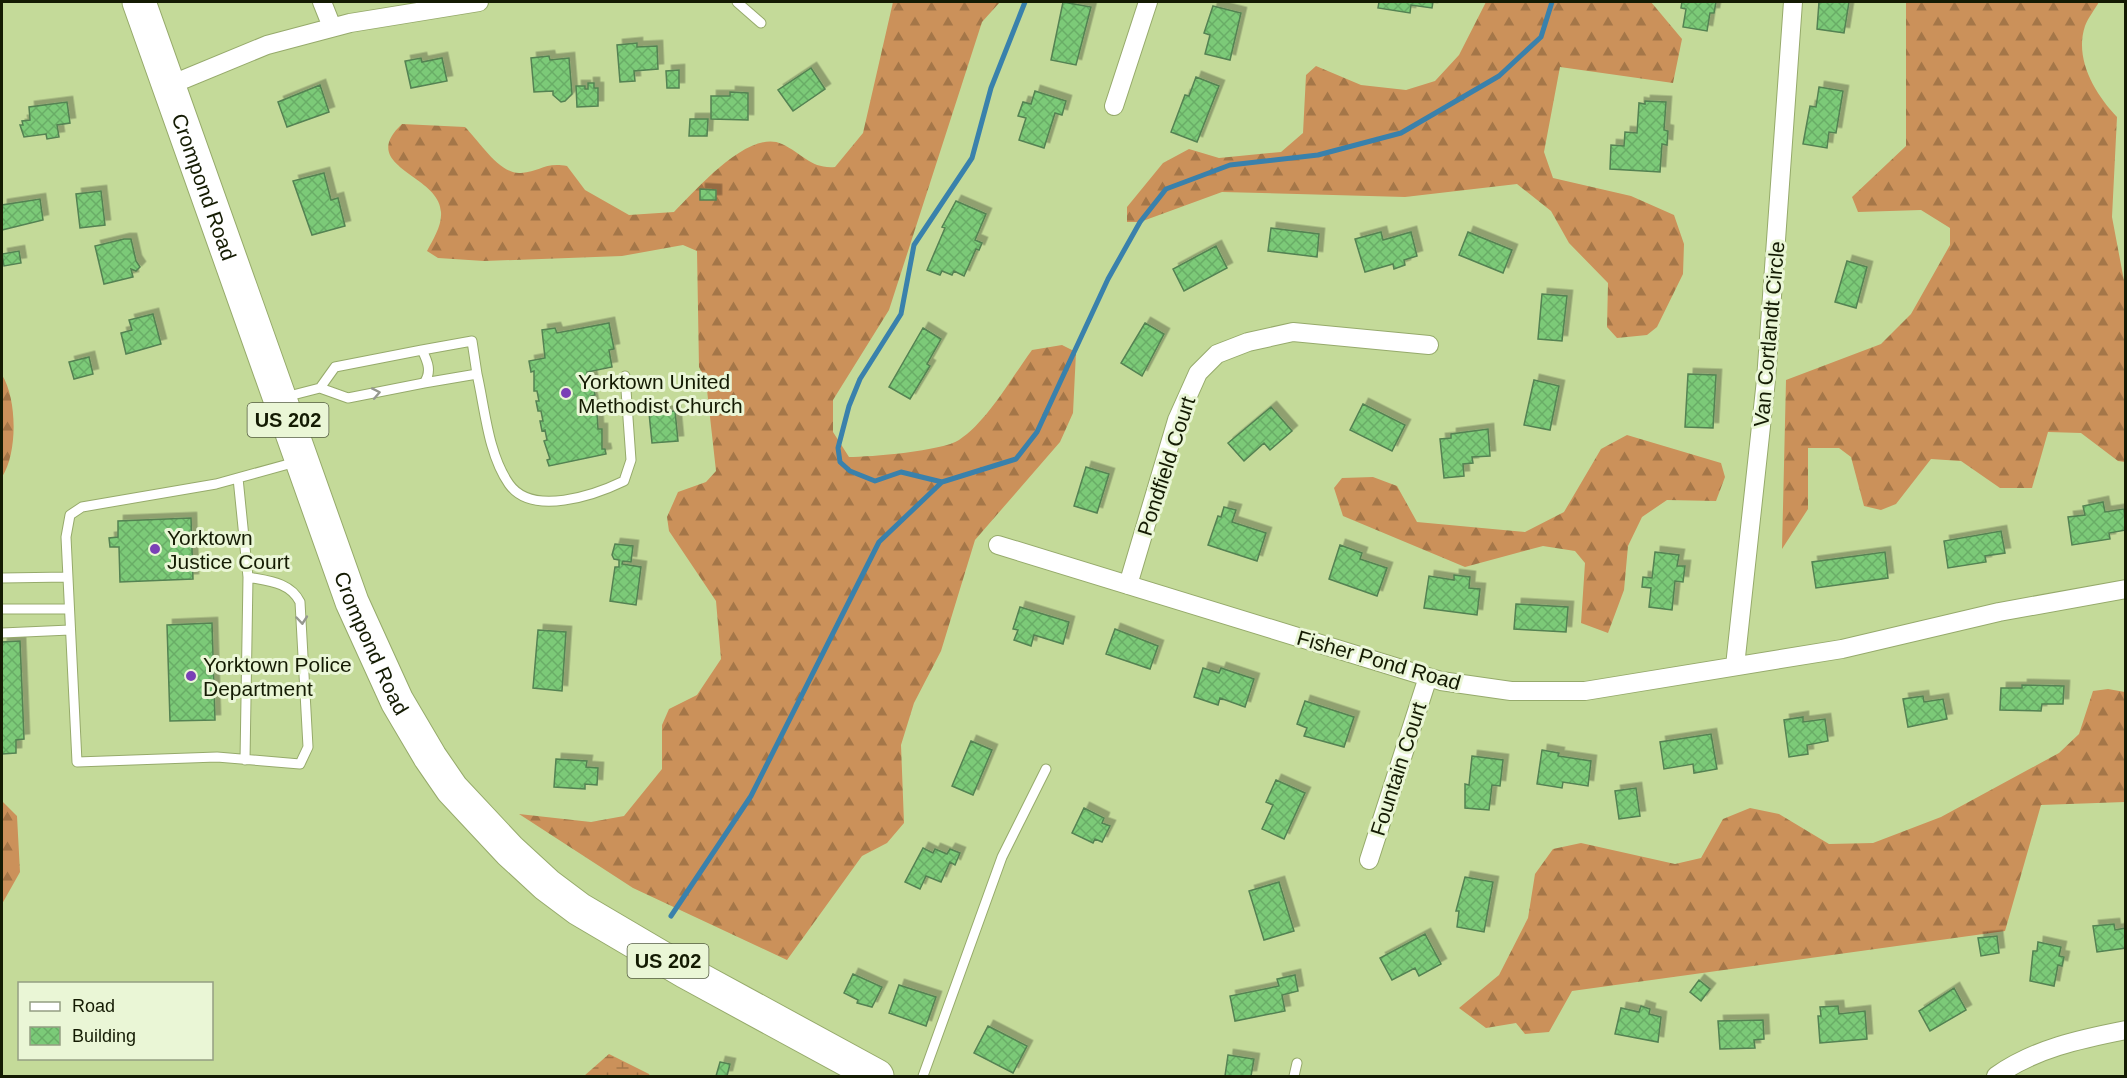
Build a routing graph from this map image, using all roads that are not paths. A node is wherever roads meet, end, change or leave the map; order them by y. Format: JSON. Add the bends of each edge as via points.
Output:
{"nodes":[{"id":1,"x":139,"y":2,"type":"edge"},
{"id":2,"x":322,"y":2,"type":"edge"},
{"id":3,"x":471,"y":2,"type":"edge"},
{"id":4,"x":479,"y":2,"type":"edge"},
{"id":5,"x":737,"y":2,"type":"edge"},
{"id":6,"x":1148,"y":2,"type":"edge"},
{"id":7,"x":1793,"y":2,"type":"edge"},
{"id":8,"x":761,"y":23,"type":"dead end"},
{"id":9,"x":332,"y":27,"type":"junction"},
{"id":10,"x":170,"y":85,"type":"junction"},
{"id":11,"x":1114,"y":106,"type":"dead end"},
{"id":12,"x":1429,"y":345,"type":"dead end"},
{"id":13,"x":422,"y":350,"type":"junction"},
{"id":14,"x":477,"y":374,"type":"junction"},
{"id":15,"x":625,"y":376,"type":"dead end"},
{"id":16,"x":424,"y":383,"type":"junction"},
{"id":17,"x":320,"y":388,"type":"junction"},
{"id":18,"x":280,"y":398,"type":"junction"},
{"id":19,"x":302,"y":461,"type":"junction"},
{"id":20,"x":238,"y":478,"type":"junction"},
{"id":21,"x":998,"y":546,"type":"dead end"},
{"id":22,"x":68,"y":577,"type":"junction"},
{"id":23,"x":248,"y":577,"type":"junction"},
{"id":24,"x":2,"y":578,"type":"edge"},
{"id":25,"x":1128,"y":585,"type":"junction"},
{"id":26,"x":2126,"y":589,"type":"edge"},
{"id":27,"x":2,"y":609,"type":"edge"},
{"id":28,"x":69,"y":609,"type":"junction"},
{"id":29,"x":70,"y":630,"type":"junction"},
{"id":30,"x":2,"y":633,"type":"edge"},
{"id":31,"x":1735,"y":666,"type":"junction"},
{"id":32,"x":1428,"y":677,"type":"junction"},
{"id":33,"x":245,"y":760,"type":"junction"},
{"id":34,"x":1046,"y":769,"type":"dead end"},
{"id":35,"x":1369,"y":860,"type":"dead end"},
{"id":36,"x":2126,"y":1030,"type":"edge"},
{"id":37,"x":1297,"y":1063,"type":"dead end"},
{"id":38,"x":877,"y":1077,"type":"edge"},
{"id":39,"x":923,"y":1077,"type":"edge"},
{"id":40,"x":1294,"y":1077,"type":"edge"},
{"id":41,"x":1996,"y":1077,"type":"edge"}],
"edges":[{"from":1,"to":10,"type":"highway","name":"Crompond Road","number":"US 202"},
{"from":2,"to":9,"type":"street"},
{"from":3,"to":4,"type":"street"},
{"from":3,"to":9,"type":"street"},
{"from":5,"to":8,"type":"lane"},
{"from":6,"to":11,"type":"street"},
{"from":7,"to":31,"type":"street","name":"Van Cortlandt Circle","via":[[1766,380]]},
{"from":9,"to":10,"type":"street","via":[[267,45]]},
{"from":10,"to":18,"type":"highway","name":"Crompond Road","number":"US 202"},
{"from":12,"to":25,"type":"street","name":"Pondfield Court","via":[[1293,332],[1217,354],[1198,373],[1177,420]]},
{"from":13,"to":14,"type":"lane","via":[[472,340]]},
{"from":13,"to":16,"type":"lane","via":[[428,360],[429,376]]},
{"from":13,"to":17,"type":"lane","via":[[335,367]]},
{"from":14,"to":15,"type":"lane","via":[[497,463],[510,486],[529,499],[556,501],[596,494],[624,481],[631,460]]},
{"from":14,"to":16,"type":"lane"},
{"from":17,"to":16,"type":"lane","one_way":true,"via":[[348,398]]},
{"from":17,"to":18,"type":"lane"},
{"from":18,"to":19,"type":"highway","name":"Crompond Road","number":"US 202"},
{"from":19,"to":20,"type":"lane"},
{"from":19,"to":38,"type":"highway","name":"Crompond Road","number":"US 202","via":[[352,602],[396,700],[430,758],[478,818],[547,885],[603,925]]},
{"from":20,"to":22,"type":"lane","via":[[82,507],[70,515],[66,537]]},
{"from":20,"to":23,"type":"lane"},
{"from":21,"to":25,"type":"street","name":"Fisher Pond Road"},
{"from":22,"to":24,"type":"lane"},
{"from":22,"to":28,"type":"lane"},
{"from":23,"to":33,"type":"lane"},
{"from":23,"to":33,"type":"lane","one_way":true,"via":[[283,585],[296,593],[300,602],[308,747],[300,764]]},
{"from":25,"to":32,"type":"street","name":"Fisher Pond Road"},
{"from":26,"to":31,"type":"street","name":"Fisher Pond Road","via":[[1999,612],[1842,649]]},
{"from":27,"to":28,"type":"lane"},
{"from":28,"to":29,"type":"lane"},
{"from":29,"to":30,"type":"lane"},
{"from":29,"to":33,"type":"lane","via":[[77,762],[217,757]]},
{"from":31,"to":32,"type":"street","name":"Fisher Pond Road","via":[[1585,690],[1511,690]]},
{"from":32,"to":35,"type":"street","name":"Fountain Court"},
{"from":34,"to":39,"type":"lane","via":[[1002,857]]},
{"from":36,"to":41,"type":"street","via":[[2044,1051]]},
{"from":37,"to":40,"type":"lane"}]}
